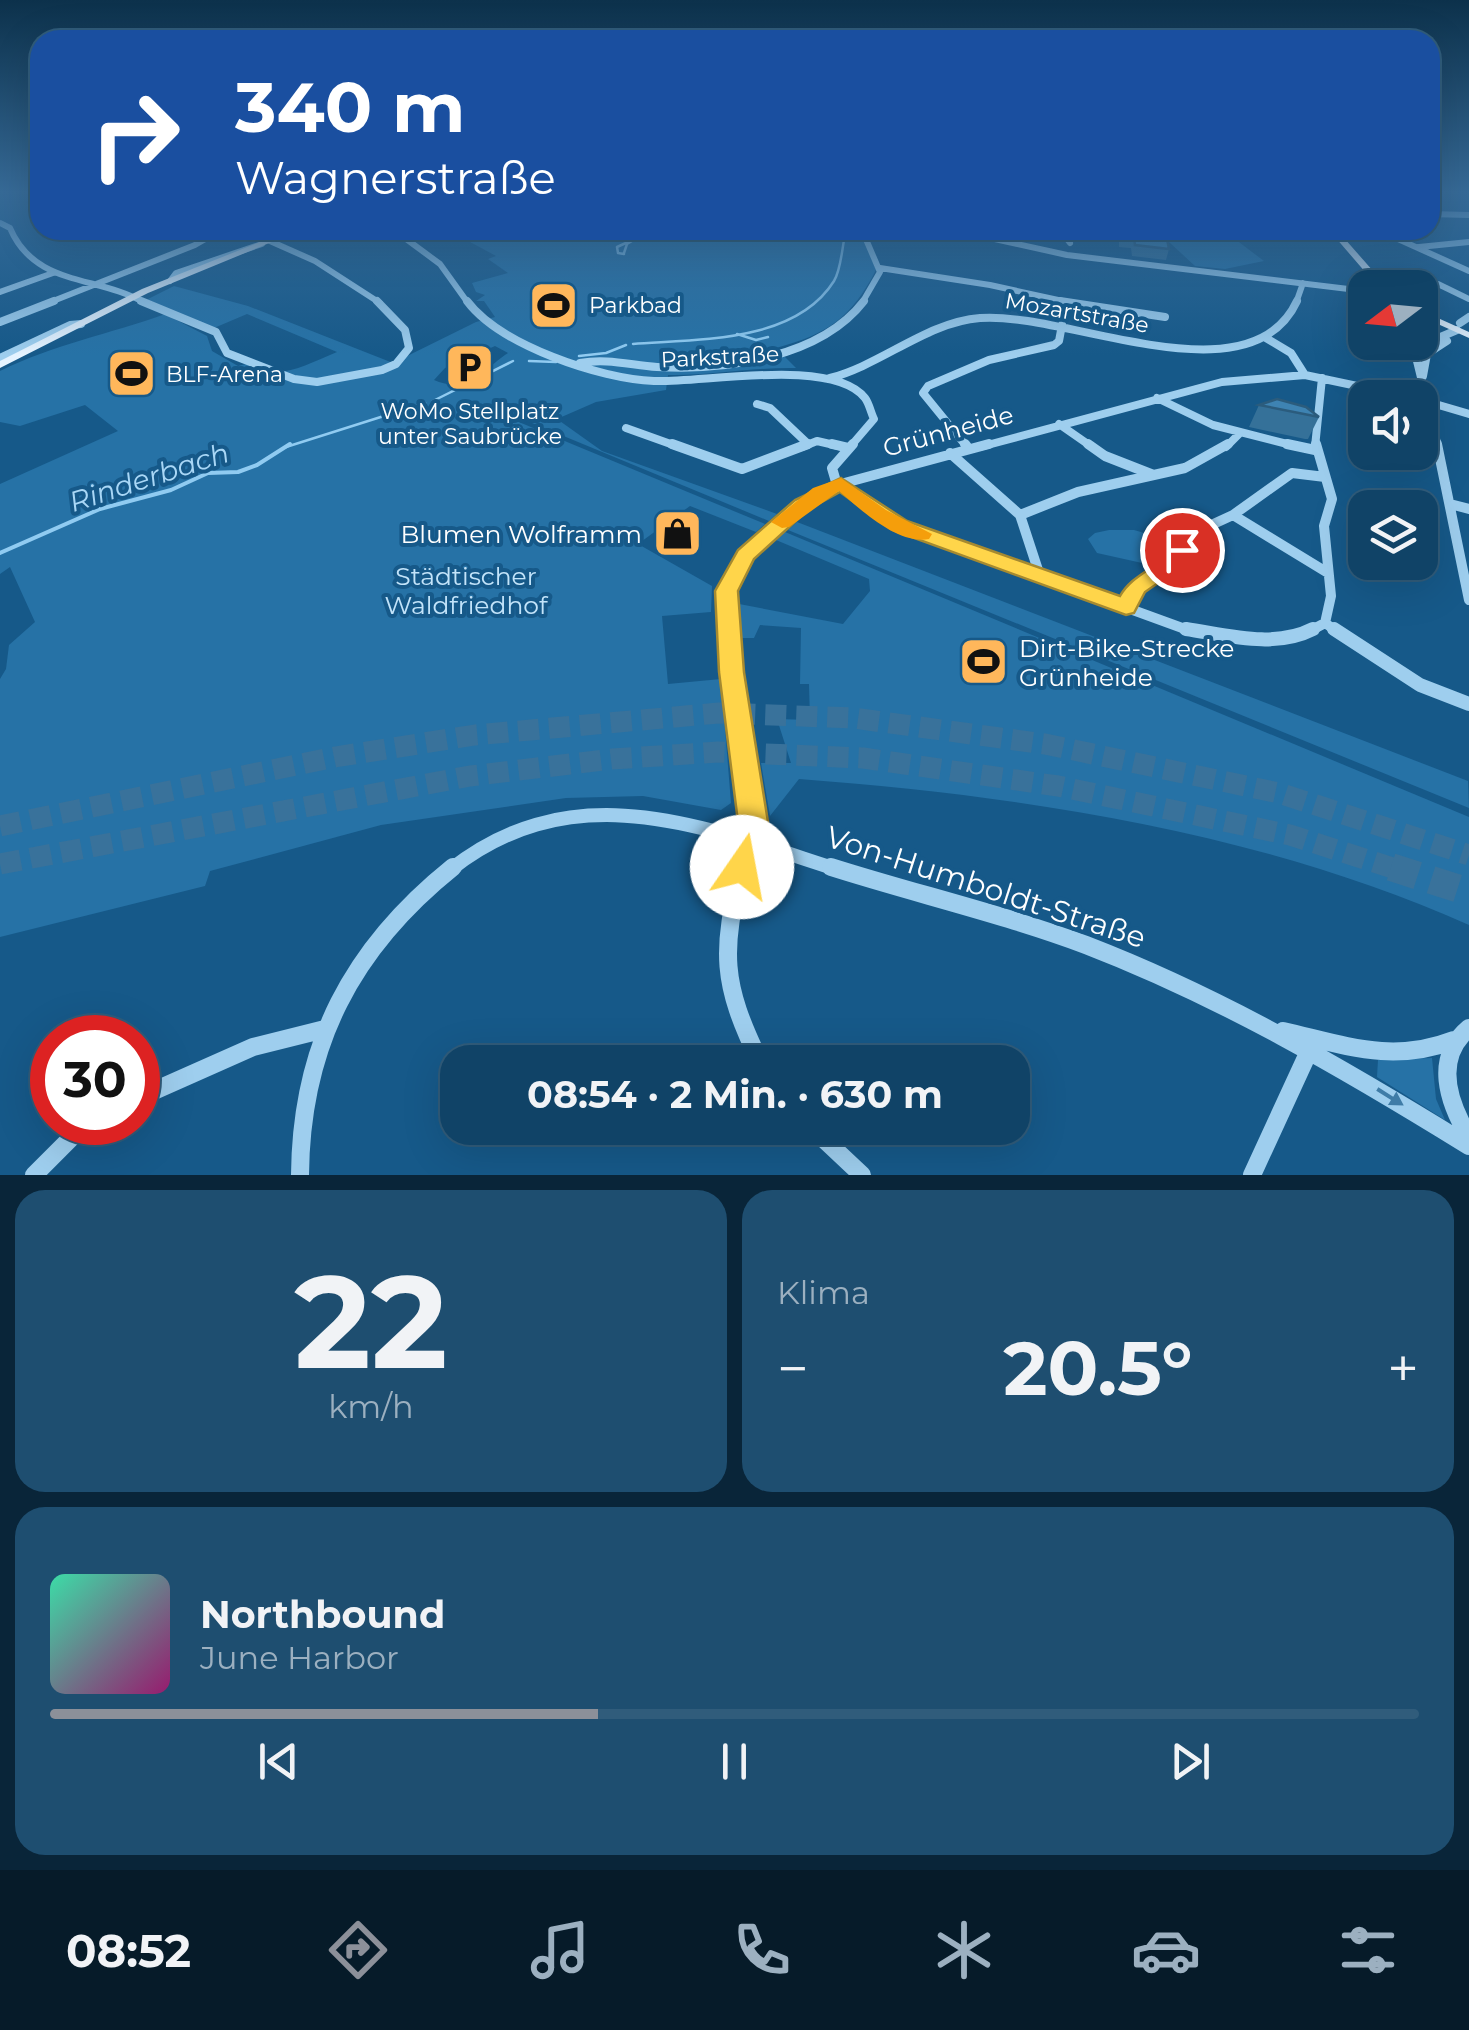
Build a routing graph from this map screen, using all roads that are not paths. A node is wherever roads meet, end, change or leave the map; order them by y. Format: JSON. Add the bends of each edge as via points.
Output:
{"nodes":[{"id":1,"x":17,"y":245,"type":"edge"},
{"id":2,"x":194,"y":245,"type":"edge"},
{"id":3,"x":263,"y":245,"type":"edge"},
{"id":4,"x":276,"y":245,"type":"edge"},
{"id":5,"x":416,"y":245,"type":"edge"},
{"id":6,"x":869,"y":245,"type":"edge"},
{"id":7,"x":1000,"y":245,"type":"edge"},
{"id":8,"x":1340,"y":245,"type":"edge"},
{"id":9,"x":1343,"y":245,"type":"edge"},
{"id":10,"x":1411,"y":245,"type":"edge"},
{"id":11,"x":1439,"y":245,"type":"edge"},
{"id":12,"x":1416,"y":247,"type":"junction"},
{"id":13,"x":880,"y":268,"type":"junction"},
{"id":14,"x":1359,"y":270,"type":"edge"},
{"id":15,"x":1367,"y":270,"type":"edge"},
{"id":16,"x":1469,"y":271,"type":"edge"},
{"id":17,"x":53,"y":273,"type":"junction"},
{"id":18,"x":1303,"y":282,"type":"junction"},
{"id":19,"x":1438,"y":284,"type":"dead end"},
{"id":20,"x":93,"y":285,"type":"junction"},
{"id":21,"x":1348,"y":288,"type":"edge"},
{"id":22,"x":0,"y":292,"type":"edge"},
{"id":23,"x":133,"y":296,"type":"junction"},
{"id":24,"x":1469,"y":299,"type":"edge"},
{"id":25,"x":1166,"y":317,"type":"dead end"},
{"id":26,"x":1469,"y":317,"type":"edge"},
{"id":27,"x":0,"y":322,"type":"edge"},
{"id":28,"x":1062,"y":325,"type":"junction"},
{"id":29,"x":1461,"y":333,"type":"edge"},
{"id":30,"x":1266,"y":338,"type":"junction"},
{"id":31,"x":612,"y":359,"type":"junction"},
{"id":32,"x":0,"y":362,"type":"edge"},
{"id":33,"x":580,"y":364,"type":"junction"},
{"id":34,"x":593,"y":368,"type":"junction"},
{"id":35,"x":1305,"y":374,"type":"junction"},
{"id":36,"x":826,"y":378,"type":"junction"},
{"id":37,"x":1322,"y":378,"type":"junction"},
{"id":38,"x":1423,"y":380,"type":"edge"},
{"id":39,"x":1348,"y":384,"type":"edge"},
{"id":40,"x":1157,"y":398,"type":"junction"},
{"id":41,"x":757,"y":404,"type":"dead end"},
{"id":42,"x":1438,"y":404,"type":"edge"},
{"id":43,"x":1469,"y":414,"type":"edge"},
{"id":44,"x":1059,"y":424,"type":"junction"},
{"id":45,"x":626,"y":428,"type":"dead end"},
{"id":46,"x":1239,"y":434,"type":"junction"},
{"id":47,"x":807,"y":444,"type":"junction"},
{"id":48,"x":848,"y":448,"type":"junction"},
{"id":49,"x":968,"y":448,"type":"junction"},
{"id":50,"x":1314,"y":450,"type":"junction"},
{"id":51,"x":950,"y":453,"type":"junction"},
{"id":52,"x":1438,"y":461,"type":"edge"},
{"id":53,"x":1154,"y":475,"type":"junction"},
{"id":54,"x":1324,"y":476,"type":"junction"},
{"id":55,"x":839,"y":484,"type":"junction"},
{"id":56,"x":1450,"y":504,"type":"junction"},
{"id":57,"x":1469,"y":508,"type":"edge"},
{"id":58,"x":1020,"y":515,"type":"junction"},
{"id":59,"x":1233,"y":515,"type":"junction"},
{"id":60,"x":1328,"y":573,"type":"junction"},
{"id":61,"x":1040,"y":576,"type":"junction"},
{"id":62,"x":1469,"y":600,"type":"edge"},
{"id":63,"x":1126,"y":607,"type":"junction"},
{"id":64,"x":1325,"y":623,"type":"junction"},
{"id":65,"x":1469,"y":704,"type":"edge"},
{"id":66,"x":748,"y":842,"type":"junction"},
{"id":67,"x":325,"y":1028,"type":"junction"},
{"id":68,"x":1461,"y":1034,"type":"edge"},
{"id":69,"x":752,"y":1045,"type":"edge"},
{"id":70,"x":1310,"y":1046,"type":"junction"},
{"id":71,"x":160,"y":1089,"type":"edge"},
{"id":72,"x":1469,"y":1137,"type":"edge"},
{"id":73,"x":64,"y":1145,"type":"edge"},
{"id":74,"x":830,"y":1145,"type":"edge"},
{"id":75,"x":1469,"y":1146,"type":"edge"},
{"id":76,"x":34,"y":1175,"type":"edge"},
{"id":77,"x":300,"y":1175,"type":"edge"},
{"id":78,"x":862,"y":1175,"type":"edge"},
{"id":79,"x":1252,"y":1175,"type":"edge"}],
"edges":[{"from":1,"to":17,"type":"street"},
{"from":2,"to":20,"type":"street"},
{"from":3,"to":23,"type":"main road"},
{"from":4,"to":23,"type":"street","via":[[350,280],[404,328],[409,348],[386,369],[294,380],[227,353],[216,332]]},
{"from":5,"to":33,"type":"street","name":"Parkstraße","via":[[439,261],[490,323]]},
{"from":6,"to":13,"type":"street"},
{"from":7,"to":18,"type":"street"},
{"from":8,"to":14,"type":"main road"},
{"from":9,"to":15,"type":"main road"},
{"from":10,"to":12,"type":"street"},
{"from":11,"to":12,"type":"street"},
{"from":12,"to":16,"type":"street"},
{"from":13,"to":25,"type":"street"},
{"from":13,"to":31,"type":"street","via":[[855,315],[811,341],[676,367]]},
{"from":17,"to":20,"type":"street"},
{"from":17,"to":22,"type":"street"},
{"from":18,"to":21,"type":"street"},
{"from":18,"to":30,"type":"street","via":[[1283,325]]},
{"from":19,"to":24,"type":"street"},
{"from":20,"to":23,"type":"street"},
{"from":20,"to":27,"type":"street"},
{"from":23,"to":32,"type":"main road"},
{"from":26,"to":29,"type":"street"},
{"from":28,"to":30,"type":"street","name":"Mozartstraße","via":[[1177,348]]},
{"from":28,"to":36,"type":"street","name":"Mozartstraße","via":[[970,319],[854,373]]},
{"from":28,"to":49,"type":"street","via":[[1054,344],[990,360],[928,386],[923,393]]},
{"from":29,"to":38,"type":"street","via":[[1430,350]]},
{"from":30,"to":35,"type":"street","via":[[1291,354]]},
{"from":31,"to":33,"type":"street"},
{"from":31,"to":34,"type":"street"},
{"from":33,"to":34,"type":"street","name":"Parkstraße"},
{"from":34,"to":36,"type":"street","name":"Parkstraße","via":[[675,382],[774,373]]},
{"from":35,"to":37,"type":"street","name":"Grünheide"},
{"from":35,"to":40,"type":"street","name":"Grünheide","via":[[1222,382]]},
{"from":36,"to":48,"type":"street","name":"Parkstraße","via":[[860,394],[873,412],[871,426]]},
{"from":37,"to":39,"type":"street","name":"Grünheide"},
{"from":37,"to":50,"type":"street"},
{"from":40,"to":44,"type":"street","name":"Grünheide"},
{"from":40,"to":46,"type":"street"},
{"from":41,"to":47,"type":"street"},
{"from":42,"to":43,"type":"street","name":"Grünheide"},
{"from":44,"to":49,"type":"street","name":"Grünheide"},
{"from":44,"to":53,"type":"street","via":[[1105,456]]},
{"from":45,"to":47,"type":"street","via":[[742,469]]},
{"from":46,"to":50,"type":"street"},
{"from":46,"to":53,"type":"street","via":[[1207,460]]},
{"from":47,"to":48,"type":"street"},
{"from":48,"to":55,"type":"street","name":"Parkstraße","via":[[832,468]]},
{"from":49,"to":51,"type":"street","name":"Grünheide"},
{"from":50,"to":54,"type":"street"},
{"from":51,"to":55,"type":"street","name":"Grünheide"},
{"from":51,"to":58,"type":"street"},
{"from":52,"to":56,"type":"street"},
{"from":53,"to":58,"type":"street"},
{"from":54,"to":59,"type":"street","via":[[1292,473]]},
{"from":54,"to":60,"type":"street","via":[[1332,499],[1324,526]]},
{"from":55,"to":61,"type":"street","via":[[899,526]]},
{"from":55,"to":66,"type":"street","name":"Grünheide","via":[[764,537],[726,591],[753,822]]},
{"from":56,"to":57,"type":"street"},
{"from":56,"to":62,"type":"street"},
{"from":58,"to":61,"type":"street"},
{"from":59,"to":60,"type":"street"},
{"from":59,"to":63,"type":"street","via":[[1196,532],[1176,560],[1136,587]]},
{"from":60,"to":64,"type":"street"},
{"from":61,"to":63,"type":"street"},
{"from":63,"to":64,"type":"street","via":[[1185,629],[1240,639],[1288,638]]},
{"from":64,"to":65,"type":"street","via":[[1420,685]]},
{"from":66,"to":67,"type":"street","name":"Von-Humboldt-Straße","via":[[612,812],[557,819],[501,837],[436,881],[393,922]]},
{"from":66,"to":69,"type":"street","name":"Grünheide","via":[[726,931],[727,969]]},
{"from":66,"to":70,"type":"street","name":"Von-Humboldt-Straße","via":[[1116,957]]},
{"from":67,"to":71,"type":"street","via":[[277,1040]]},
{"from":67,"to":77,"type":"street","name":"Von-Humboldt-Straße","via":[[304,1103]]},
{"from":68,"to":70,"type":"street","name":"Von-Humboldt-Straße","via":[[1421,1053]]},
{"from":68,"to":72,"type":"street","via":[[1446,1057],[1446,1073]]},
{"from":70,"to":75,"type":"street","name":"Von-Humboldt-Straße","one_way":true},
{"from":70,"to":79,"type":"street"},
{"from":73,"to":76,"type":"street"},
{"from":74,"to":78,"type":"street"}]}
